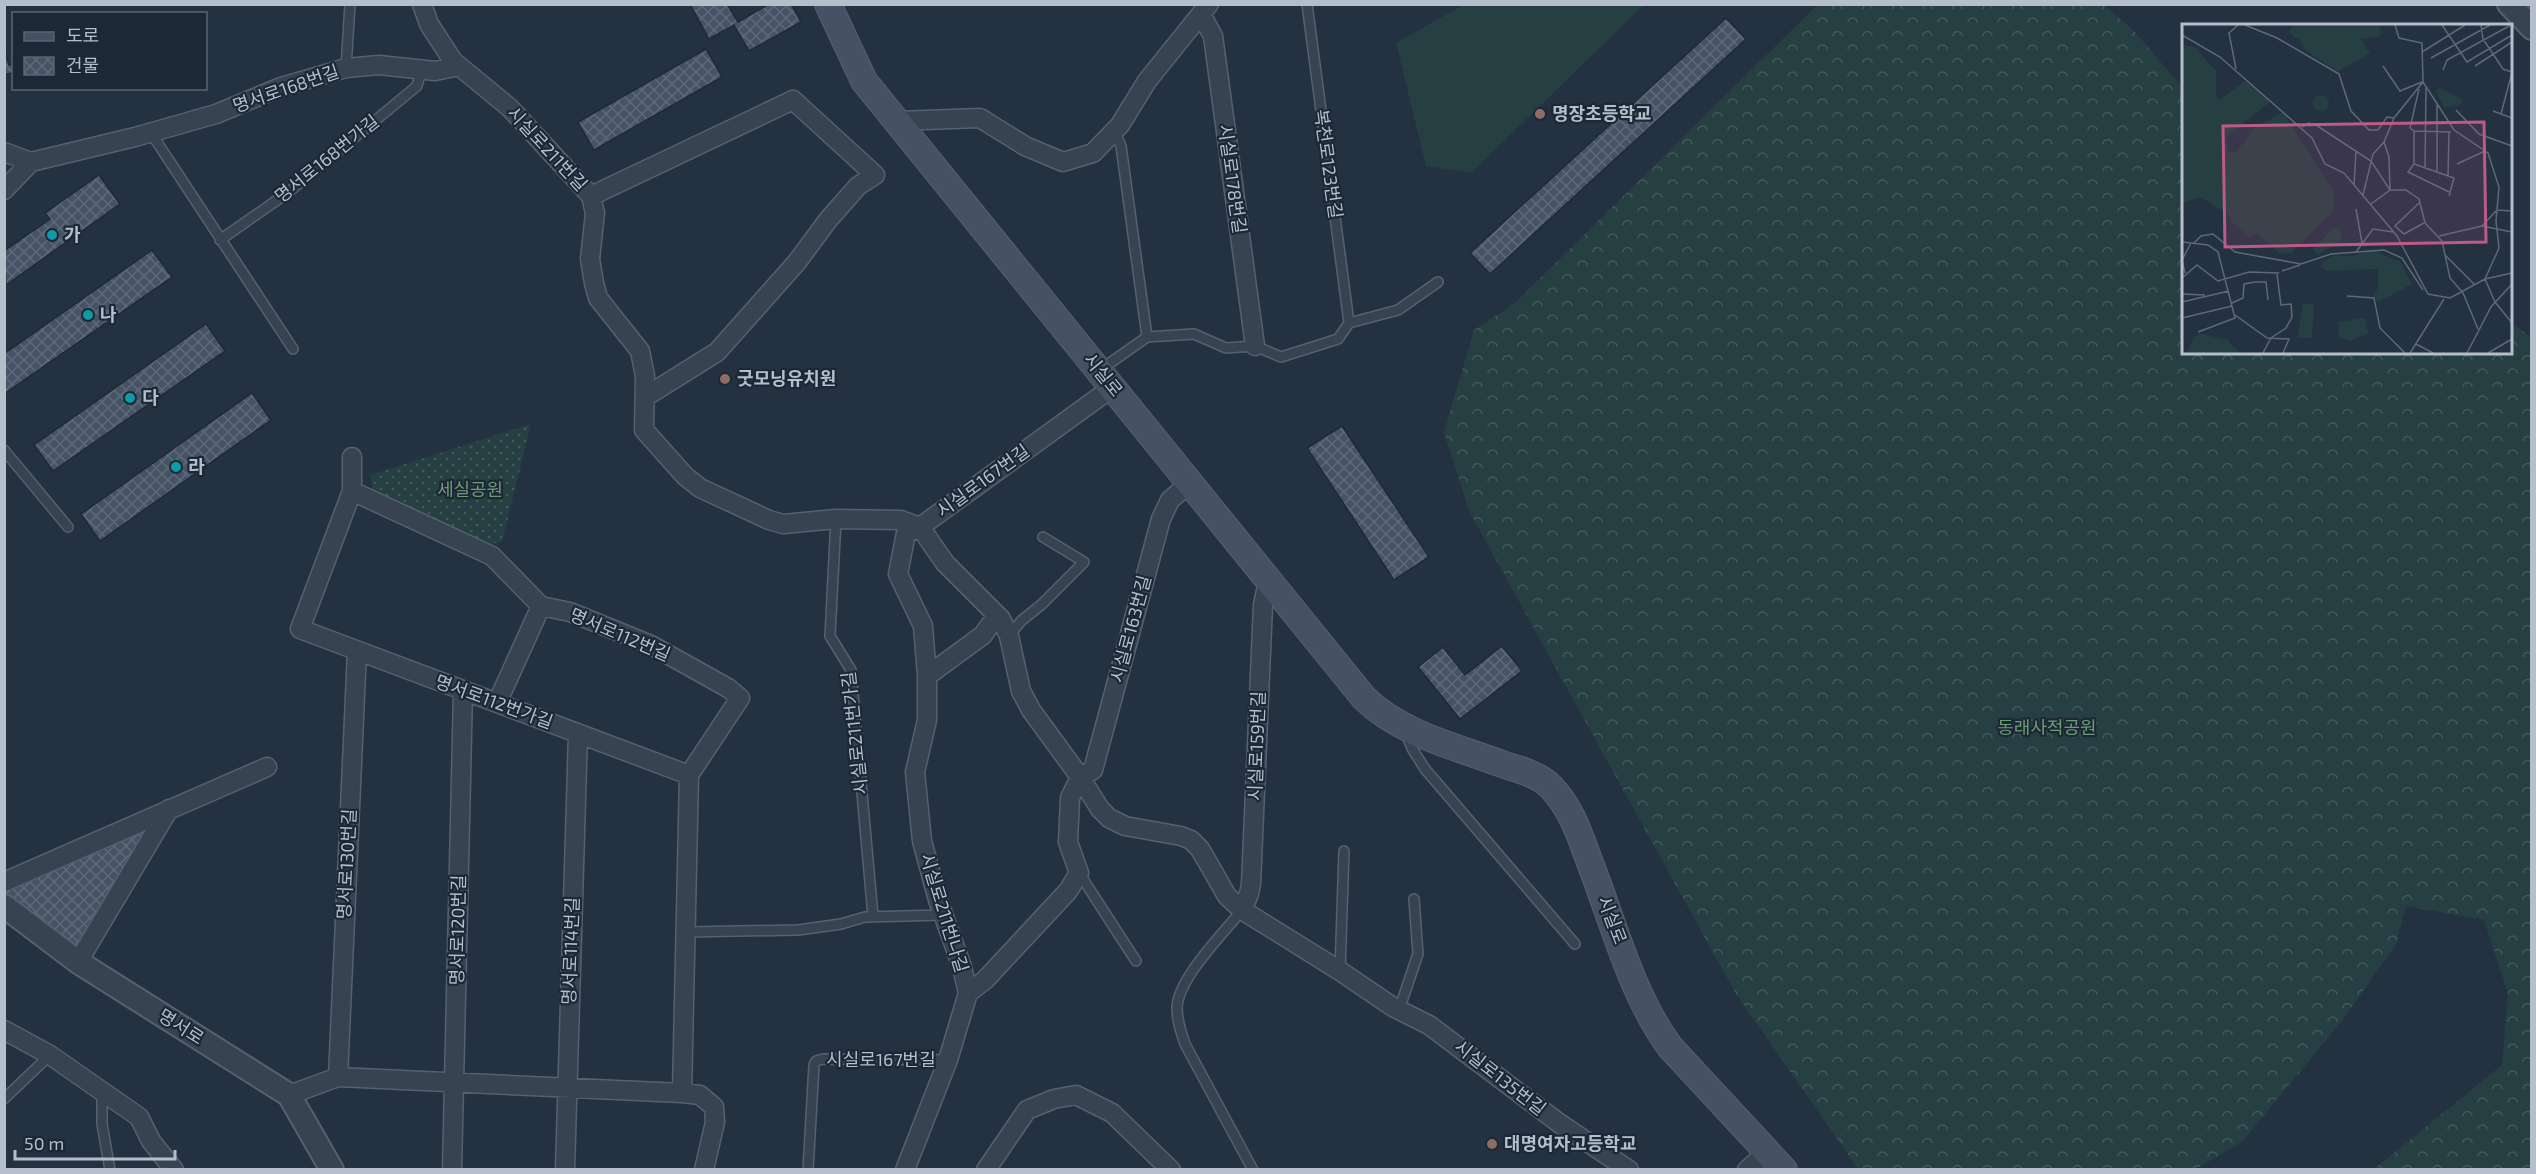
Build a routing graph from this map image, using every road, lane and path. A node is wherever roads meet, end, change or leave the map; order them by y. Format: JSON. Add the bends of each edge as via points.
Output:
{"nodes":[{"id":1,"x":350,"y":4,"type":"edge"},
{"id":2,"x":422,"y":4,"type":"edge"},
{"id":3,"x":828,"y":4,"type":"edge"},
{"id":4,"x":1307,"y":4,"type":"edge"},
{"id":5,"x":2509,"y":4,"type":"edge"},
{"id":6,"x":1205,"y":9,"type":"edge"},
{"id":7,"x":2532,"y":28,"type":"edge"},
{"id":8,"x":459,"y":66,"type":"junction"},
{"id":9,"x":346,"y":68,"type":"junction"},
{"id":10,"x":422,"y":68,"type":"junction"},
{"id":11,"x":898,"y":121,"type":"junction"},
{"id":12,"x":1114,"y":131,"type":"junction"},
{"id":13,"x":151,"y":133,"type":"junction"},
{"id":14,"x":4,"y":152,"type":"edge"},
{"id":15,"x":31,"y":162,"type":"junction"},
{"id":16,"x":4,"y":190,"type":"edge"},
{"id":17,"x":591,"y":196,"type":"junction"},
{"id":18,"x":220,"y":240,"type":"junction"},
{"id":19,"x":1438,"y":282,"type":"dead end"},
{"id":20,"x":1349,"y":323,"type":"junction"},
{"id":21,"x":1147,"y":337,"type":"junction"},
{"id":22,"x":1255,"y":346,"type":"junction"},
{"id":23,"x":292,"y":348,"type":"dead end"},
{"id":24,"x":1106,"y":379,"type":"junction"},
{"id":25,"x":645,"y":397,"type":"junction"},
{"id":26,"x":4,"y":450,"type":"edge"},
{"id":27,"x":352,"y":457,"type":"dead end"},
{"id":28,"x":1190,"y":483,"type":"junction"},
{"id":29,"x":352,"y":491,"type":"junction"},
{"id":30,"x":836,"y":519,"type":"junction"},
{"id":31,"x":68,"y":527,"type":"dead end"},
{"id":32,"x":920,"y":527,"type":"junction"},
{"id":33,"x":1044,"y":537,"type":"dead end"},
{"id":34,"x":1268,"y":581,"type":"junction"},
{"id":35,"x":541,"y":606,"type":"junction"},
{"id":36,"x":998,"y":615,"type":"junction"},
{"id":37,"x":1009,"y":636,"type":"junction"},
{"id":38,"x":357,"y":651,"type":"junction"},
{"id":39,"x":927,"y":676,"type":"junction"},
{"id":40,"x":464,"y":691,"type":"junction"},
{"id":41,"x":497,"y":703,"type":"junction"},
{"id":42,"x":1404,"y":726,"type":"junction"},
{"id":43,"x":578,"y":733,"type":"junction"},
{"id":44,"x":267,"y":767,"type":"dead end"},
{"id":45,"x":689,"y":775,"type":"junction"},
{"id":46,"x":1080,"y":777,"type":"junction"},
{"id":47,"x":169,"y":809,"type":"junction"},
{"id":48,"x":1344,"y":851,"type":"dead end"},
{"id":49,"x":1079,"y":873,"type":"junction"},
{"id":50,"x":4,"y":882,"type":"edge"},
{"id":51,"x":1414,"y":899,"type":"dead end"},
{"id":52,"x":4,"y":906,"type":"edge"},
{"id":53,"x":1242,"y":910,"type":"junction"},
{"id":54,"x":944,"y":915,"type":"junction"},
{"id":55,"x":873,"y":916,"type":"junction"},
{"id":56,"x":687,"y":932,"type":"junction"},
{"id":57,"x":1575,"y":944,"type":"dead end"},
{"id":58,"x":1137,"y":961,"type":"dead end"},
{"id":59,"x":78,"y":962,"type":"junction"},
{"id":60,"x":1340,"y":971,"type":"junction"},
{"id":61,"x":968,"y":993,"type":"junction"},
{"id":62,"x":1399,"y":1010,"type":"junction"},
{"id":63,"x":4,"y":1030,"type":"edge"},
{"id":64,"x":50,"y":1055,"type":"junction"},
{"id":65,"x":948,"y":1060,"type":"junction"},
{"id":66,"x":338,"y":1077,"type":"junction"},
{"id":67,"x":454,"y":1082,"type":"junction"},
{"id":68,"x":567,"y":1087,"type":"junction"},
{"id":69,"x":102,"y":1089,"type":"junction"},
{"id":70,"x":682,"y":1093,"type":"junction"},
{"id":71,"x":289,"y":1095,"type":"junction"},
{"id":72,"x":4,"y":1099,"type":"edge"},
{"id":73,"x":1776,"y":1161,"type":"edge"},
{"id":74,"x":110,"y":1170,"type":"edge"},
{"id":75,"x":174,"y":1170,"type":"edge"},
{"id":76,"x":332,"y":1170,"type":"edge"},
{"id":77,"x":452,"y":1170,"type":"edge"},
{"id":78,"x":565,"y":1170,"type":"edge"},
{"id":79,"x":704,"y":1170,"type":"edge"},
{"id":80,"x":808,"y":1170,"type":"edge"},
{"id":81,"x":905,"y":1170,"type":"edge"},
{"id":82,"x":986,"y":1170,"type":"edge"},
{"id":83,"x":1171,"y":1170,"type":"edge"},
{"id":84,"x":1253,"y":1170,"type":"edge"},
{"id":85,"x":1629,"y":1170,"type":"edge"},
{"id":86,"x":1747,"y":1170,"type":"edge"}],
"edges":[{"from":1,"to":9,"type":"lane"},
{"from":2,"to":8,"type":"street","name":"시실로211번길","via":[[429,24]]},
{"from":3,"to":11,"type":"main road","name":"시실로","via":[[864,81]]},
{"from":4,"to":20,"type":"lane","name":"복천로123번길"},
{"from":5,"to":7,"type":"street"},
{"from":6,"to":12,"type":"street","name":"시실로178번길","via":[[1147,81]]},
{"from":6,"to":22,"type":"street","name":"시실로178번길","via":[[1213,36]]},
{"from":8,"to":10,"type":"street","name":"명서로168번길","via":[[435,71]]},
{"from":8,"to":17,"type":"street","name":"시실로211번길","via":[[510,108]]},
{"from":9,"to":10,"type":"street","name":"명서로168번길"},
{"from":9,"to":13,"type":"street","name":"명서로168번길"},
{"from":10,"to":18,"type":"lane","name":"명서로168번가길","via":[[417,86],[290,191]]},
{"from":11,"to":12,"type":"street","name":"시실로178번길","via":[[980,118],[1026,147],[1063,162],[1092,153]]},
{"from":11,"to":24,"type":"main road","name":"시실로"},
{"from":12,"to":21,"type":"lane","via":[[1121,146]]},
{"from":13,"to":15,"type":"street","name":"명서로168번길"},
{"from":13,"to":18,"type":"lane"},
{"from":14,"to":15,"type":"street"},
{"from":15,"to":16,"type":"street"},
{"from":17,"to":25,"type":"street","name":"시실로211번길","via":[[595,213],[590,260],[598,298],[640,351]]},
{"from":17,"to":25,"type":"street","via":[[792,100],[875,175],[858,186],[828,219],[797,262],[717,352]]},
{"from":18,"to":23,"type":"lane"},
{"from":19,"to":20,"type":"lane","via":[[1398,310]]},
{"from":20,"to":22,"type":"lane","via":[[1338,339],[1281,357]]},
{"from":21,"to":22,"type":"lane","via":[[1194,334],[1226,348]]},
{"from":21,"to":24,"type":"lane"},
{"from":24,"to":28,"type":"main road","name":"시실로"},
{"from":24,"to":32,"type":"street","name":"시실로167번길"},
{"from":25,"to":30,"type":"street","name":"시실로211번길","via":[[644,430],[700,488],[743,510],[783,524]]},
{"from":26,"to":31,"type":"lane"},
{"from":27,"to":29,"type":"street"},
{"from":28,"to":34,"type":"main road","name":"시실로"},
{"from":28,"to":46,"type":"street","name":"시실로163번길","via":[[1170,500],[1161,519],[1093,770]]},
{"from":29,"to":35,"type":"street","via":[[492,556]]},
{"from":29,"to":38,"type":"street","name":"명서로112번가길","via":[[300,629]]},
{"from":30,"to":32,"type":"street","name":"시실로211번길","via":[[901,519]]},
{"from":30,"to":55,"type":"lane","name":"시실로211번가길","via":[[830,636],[851,670]]},
{"from":32,"to":36,"type":"street","name":"시실로167번길","via":[[945,563]]},
{"from":32,"to":39,"type":"street","name":"시실로211번나길","via":[[906,533],[898,573],[923,626]]},
{"from":33,"to":37,"type":"lane","via":[[1084,562]]},
{"from":34,"to":42,"type":"main road","name":"시실로","via":[[1364,698]]},
{"from":34,"to":53,"type":"street","name":"시실로159번길","via":[[1263,605],[1251,884]]},
{"from":35,"to":41,"type":"street"},
{"from":35,"to":45,"type":"street","name":"명서로112번길","via":[[570,612],[651,645],[740,698]]},
{"from":36,"to":37,"type":"street","name":"시실로167번길"},
{"from":36,"to":39,"type":"street","via":[[982,635]]},
{"from":37,"to":46,"type":"street","name":"시실로167번길","via":[[1021,691],[1030,710]]},
{"from":38,"to":40,"type":"street","name":"명서로112번가길"},
{"from":38,"to":66,"type":"street","name":"명서로130번길"},
{"from":39,"to":54,"type":"street","name":"시실로211번나길","via":[[927,720],[915,772],[922,841]]},
{"from":40,"to":41,"type":"street","name":"명서로112번가길"},
{"from":40,"to":67,"type":"street","name":"명서로120번길"},
{"from":41,"to":43,"type":"street","name":"명서로112번가길"},
{"from":42,"to":57,"type":"lane","via":[[1425,769]]},
{"from":42,"to":73,"type":"main road","name":"시실로","via":[[1527,773],[1550,786],[1573,817],[1650,1016],[1670,1047]]},
{"from":43,"to":45,"type":"street","name":"명서로112번가길"},
{"from":43,"to":68,"type":"street","name":"명서로114번길"},
{"from":44,"to":47,"type":"street"},
{"from":45,"to":56,"type":"street"},
{"from":46,"to":49,"type":"street","via":[[1070,798],[1068,842]]},
{"from":46,"to":53,"type":"street","name":"시실로135번길","via":[[1109,818],[1125,826],[1191,840],[1227,896]]},
{"from":47,"to":50,"type":"street"},
{"from":47,"to":59,"type":"street"},
{"from":48,"to":60,"type":"lane"},
{"from":49,"to":58,"type":"lane"},
{"from":49,"to":61,"type":"street","via":[[1068,891],[985,980]]},
{"from":51,"to":62,"type":"lane","via":[[1418,954]]},
{"from":52,"to":59,"type":"street","name":"명서로"},
{"from":53,"to":60,"type":"street","name":"시실로135번길"},
{"from":53,"to":84,"type":"lane","via":[[1186,979],[1177,1006],[1185,1044]]},
{"from":54,"to":55,"type":"lane"},
{"from":54,"to":61,"type":"street","name":"시실로211번나길"},
{"from":55,"to":56,"type":"lane","via":[[798,930]]},
{"from":56,"to":70,"type":"street"},
{"from":59,"to":71,"type":"street","name":"명서로"},
{"from":60,"to":62,"type":"street","name":"시실로135번길"},
{"from":61,"to":65,"type":"street","name":"시실로167번길"},
{"from":62,"to":85,"type":"street","name":"시실로135번길","via":[[1459,1045],[1559,1124]]},
{"from":63,"to":64,"type":"street"},
{"from":64,"to":69,"type":"street"},
{"from":64,"to":72,"type":"lane"},
{"from":65,"to":80,"type":"lane","name":"시실로167번길","via":[[816,1061]]},
{"from":65,"to":81,"type":"street","name":"시실로167번길"},
{"from":66,"to":67,"type":"street"},
{"from":66,"to":71,"type":"street"},
{"from":67,"to":68,"type":"street"},
{"from":67,"to":77,"type":"street","name":"명서로120번길"},
{"from":68,"to":70,"type":"street"},
{"from":68,"to":78,"type":"street","name":"명서로114번길"},
{"from":69,"to":74,"type":"lane","via":[[102,1124]]},
{"from":69,"to":75,"type":"street","via":[[139,1117]]},
{"from":70,"to":79,"type":"street","via":[[700,1095],[714,1107],[715,1122]]},
{"from":71,"to":76,"type":"street","name":"명서로"},
{"from":73,"to":86,"type":"street"},
{"from":82,"to":83,"type":"street","via":[[1027,1110],[1076,1095],[1112,1113]]}]}
